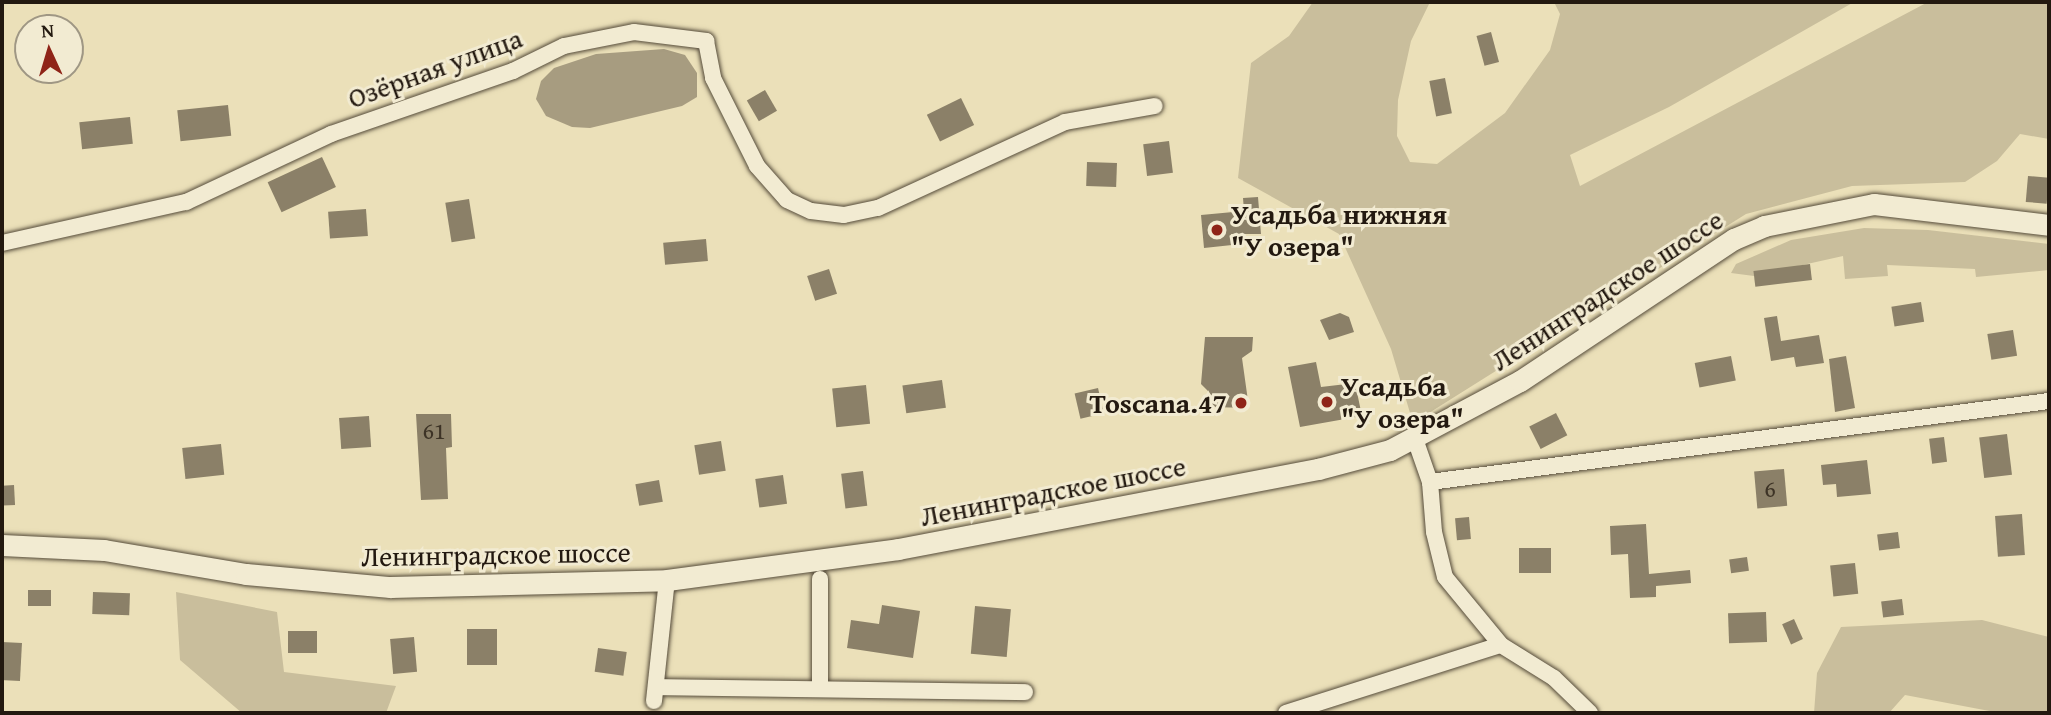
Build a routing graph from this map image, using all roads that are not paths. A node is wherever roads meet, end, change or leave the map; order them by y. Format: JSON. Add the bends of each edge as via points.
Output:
{"nodes":[{"id":1,"x":1155,"y":106,"type":"dead end"},
{"id":2,"x":2049,"y":225,"type":"edge"},
{"id":3,"x":2,"y":243,"type":"edge"},
{"id":4,"x":2049,"y":401,"type":"edge"},
{"id":5,"x":1415,"y":439,"type":"junction"},
{"id":6,"x":1430,"y":482,"type":"junction"},
{"id":7,"x":2,"y":545,"type":"edge"},
{"id":8,"x":820,"y":579,"type":"dead end"},
{"id":9,"x":667,"y":580,"type":"junction"},
{"id":10,"x":1500,"y":645,"type":"junction"},
{"id":11,"x":820,"y":689,"type":"junction"},
{"id":12,"x":1025,"y":692,"type":"dead end"},
{"id":13,"x":1286,"y":713,"type":"edge"},
{"id":14,"x":1590,"y":713,"type":"edge"}],
"edges":[{"from":1,"to":3,"type":"street","name":"Озёрная улица","via":[[1065,122],[878,208],[844,215],[811,211],[788,200],[757,166],[713,78],[706,40],[634,32],[564,46],[513,71],[331,134],[186,202]]},
{"from":2,"to":5,"type":"main road","name":"Ленинградское шоссе","via":[[1874,204],[1764,226],[1734,239],[1520,382]]},
{"from":4,"to":6,"type":"street"},
{"from":5,"to":6,"type":"street"},
{"from":5,"to":9,"type":"main road","name":"Ленинградское шоссе","via":[[1318,468],[1049,522],[874,553]]},
{"from":6,"to":10,"type":"street","via":[[1434,532],[1445,577]]},
{"from":7,"to":9,"type":"main road","name":"Ленинградское шоссе","via":[[104,550],[246,574],[390,587]]},
{"from":8,"to":11,"type":"street"},
{"from":9,"to":11,"type":"street","via":[[656,694]]},
{"from":10,"to":13,"type":"street"},
{"from":10,"to":14,"type":"street","via":[[1554,678]]},
{"from":11,"to":12,"type":"street"}]}
